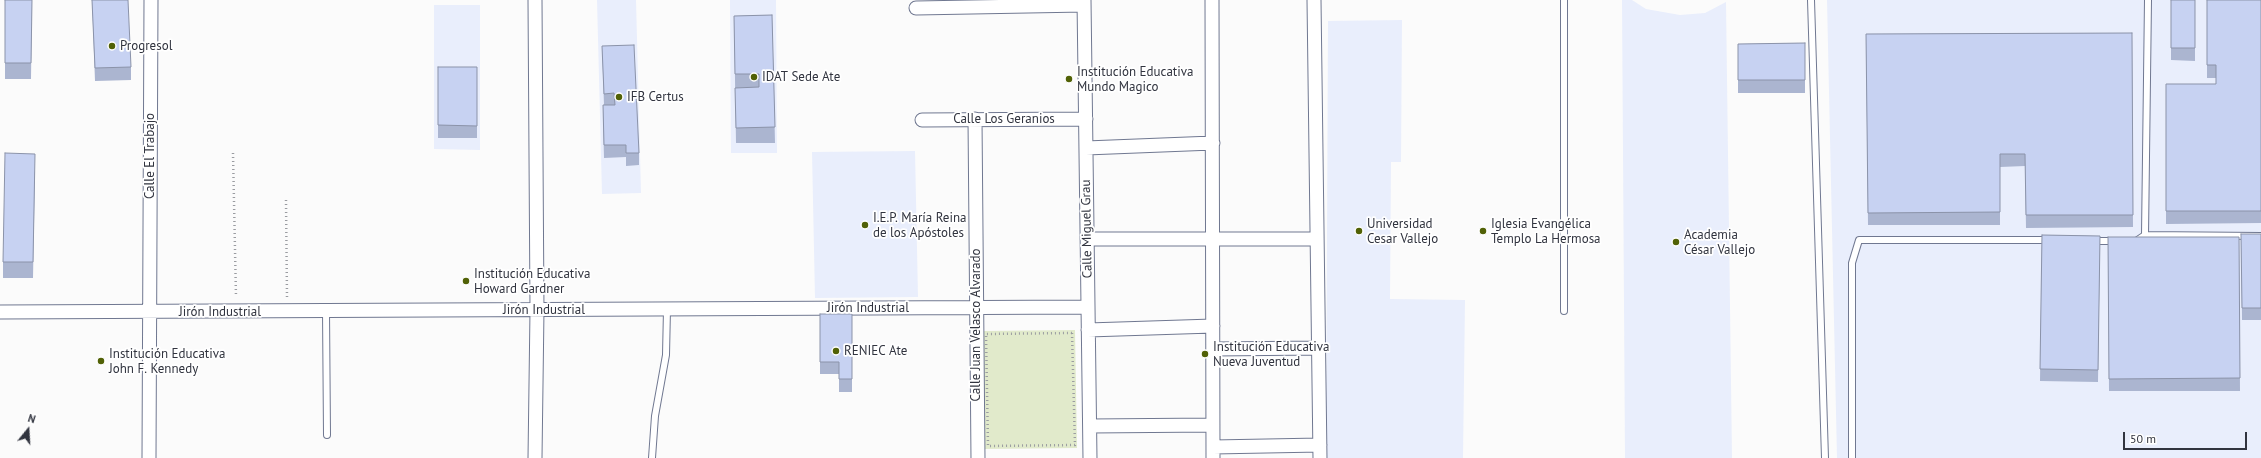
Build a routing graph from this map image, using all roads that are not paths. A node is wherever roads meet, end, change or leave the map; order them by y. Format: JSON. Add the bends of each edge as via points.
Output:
{"nodes":[{"id":1,"x":151,"y":0,"type":"edge"},
{"id":2,"x":535,"y":0,"type":"edge"},
{"id":3,"x":1212,"y":0,"type":"edge"},
{"id":4,"x":1314,"y":0,"type":"edge"},
{"id":5,"x":1564,"y":0,"type":"edge"},
{"id":6,"x":1811,"y":0,"type":"edge"},
{"id":7,"x":2148,"y":0,"type":"edge"},
{"id":8,"x":1084,"y":2,"type":"edge"},
{"id":9,"x":916,"y":8,"type":"dead end"},
{"id":10,"x":1086,"y":118,"type":"junction"},
{"id":11,"x":975,"y":119,"type":"junction"},
{"id":12,"x":922,"y":120,"type":"dead end"},
{"id":13,"x":1213,"y":143,"type":"junction"},
{"id":14,"x":1086,"y":148,"type":"junction"},
{"id":15,"x":2145,"y":235,"type":"junction"},
{"id":16,"x":2261,"y":236,"type":"edge"},
{"id":17,"x":1087,"y":239,"type":"junction"},
{"id":18,"x":1213,"y":239,"type":"junction"},
{"id":19,"x":1318,"y":239,"type":"junction"},
{"id":20,"x":2058,"y":240,"type":"edge"},
{"id":21,"x":2082,"y":241,"type":"edge"},
{"id":22,"x":2122,"y":241,"type":"edge"},
{"id":23,"x":2130,"y":241,"type":"edge"},
{"id":24,"x":976,"y":307,"type":"junction"},
{"id":25,"x":1088,"y":307,"type":"junction"},
{"id":26,"x":667,"y":309,"type":"junction"},
{"id":27,"x":537,"y":310,"type":"junction"},
{"id":28,"x":326,"y":311,"type":"junction"},
{"id":29,"x":1564,"y":311,"type":"dead end"},
{"id":30,"x":0,"y":312,"type":"edge"},
{"id":31,"x":149,"y":312,"type":"junction"},
{"id":32,"x":1213,"y":326,"type":"junction"},
{"id":33,"x":1088,"y":330,"type":"junction"},
{"id":34,"x":1319,"y":348,"type":"junction"},
{"id":35,"x":1213,"y":349,"type":"junction"},
{"id":36,"x":1213,"y":425,"type":"junction"},
{"id":37,"x":1090,"y":426,"type":"junction"},
{"id":38,"x":327,"y":435,"type":"dead end"},
{"id":39,"x":1320,"y":445,"type":"junction"},
{"id":40,"x":1213,"y":453,"type":"edge"},
{"id":41,"x":150,"y":458,"type":"edge"},
{"id":42,"x":535,"y":458,"type":"edge"},
{"id":43,"x":652,"y":458,"type":"edge"},
{"id":44,"x":978,"y":458,"type":"edge"},
{"id":45,"x":1090,"y":458,"type":"edge"},
{"id":46,"x":1320,"y":458,"type":"edge"},
{"id":47,"x":1825,"y":458,"type":"edge"},
{"id":48,"x":1852,"y":458,"type":"edge"}],
"edges":[{"from":1,"to":31,"type":"street","name":"Calle El Trabajo"},
{"from":2,"to":27,"type":"street"},
{"from":3,"to":13,"type":"street"},
{"from":4,"to":19,"type":"street"},
{"from":5,"to":29,"type":"lane"},
{"from":6,"to":47,"type":"lane"},
{"from":7,"to":15,"type":"lane"},
{"from":8,"to":9,"type":"street"},
{"from":8,"to":10,"type":"street","name":"Calle Miguel Grau"},
{"from":10,"to":11,"type":"street","name":"Calle Los Geranios"},
{"from":10,"to":14,"type":"street","name":"Calle Miguel Grau"},
{"from":11,"to":12,"type":"street","name":"Calle Los Geranios"},
{"from":11,"to":24,"type":"street","name":"Calle Juan Velasco Alvarado"},
{"from":13,"to":14,"type":"street"},
{"from":13,"to":18,"type":"street"},
{"from":14,"to":17,"type":"street","name":"Calle Miguel Grau"},
{"from":15,"to":16,"type":"lane"},
{"from":15,"to":23,"type":"lane","via":[[2138,241]]},
{"from":17,"to":18,"type":"street"},
{"from":17,"to":25,"type":"street","name":"Calle Miguel Grau"},
{"from":18,"to":19,"type":"street"},
{"from":18,"to":32,"type":"street"},
{"from":19,"to":34,"type":"street"},
{"from":20,"to":48,"type":"lane","via":[[1859,240],[1852,263]]},
{"from":21,"to":22,"type":"lane"},
{"from":24,"to":25,"type":"street","name":"Jirón Industrial"},
{"from":24,"to":26,"type":"street","name":"Jirón Industrial"},
{"from":24,"to":44,"type":"street","name":"Calle Juan Velasco Alvarado"},
{"from":25,"to":33,"type":"street","name":"Calle Miguel Grau"},
{"from":26,"to":27,"type":"street","name":"Jirón Industrial"},
{"from":26,"to":43,"type":"lane","via":[[666,355],[655,416]]},
{"from":27,"to":28,"type":"street","name":"Jirón Industrial"},
{"from":27,"to":42,"type":"street"},
{"from":28,"to":31,"type":"street","name":"Jirón Industrial"},
{"from":28,"to":38,"type":"lane"},
{"from":30,"to":31,"type":"street","name":"Jirón Industrial"},
{"from":31,"to":41,"type":"street","name":"Calle El Trabajo"},
{"from":32,"to":33,"type":"street"},
{"from":32,"to":35,"type":"street"},
{"from":33,"to":37,"type":"street","name":"Calle Miguel Grau"},
{"from":34,"to":35,"type":"street"},
{"from":34,"to":39,"type":"street"},
{"from":35,"to":36,"type":"street"},
{"from":36,"to":37,"type":"street"},
{"from":36,"to":40,"type":"street"},
{"from":37,"to":45,"type":"street","name":"Calle Miguel Grau"},
{"from":39,"to":40,"type":"street"},
{"from":39,"to":46,"type":"street"}]}
